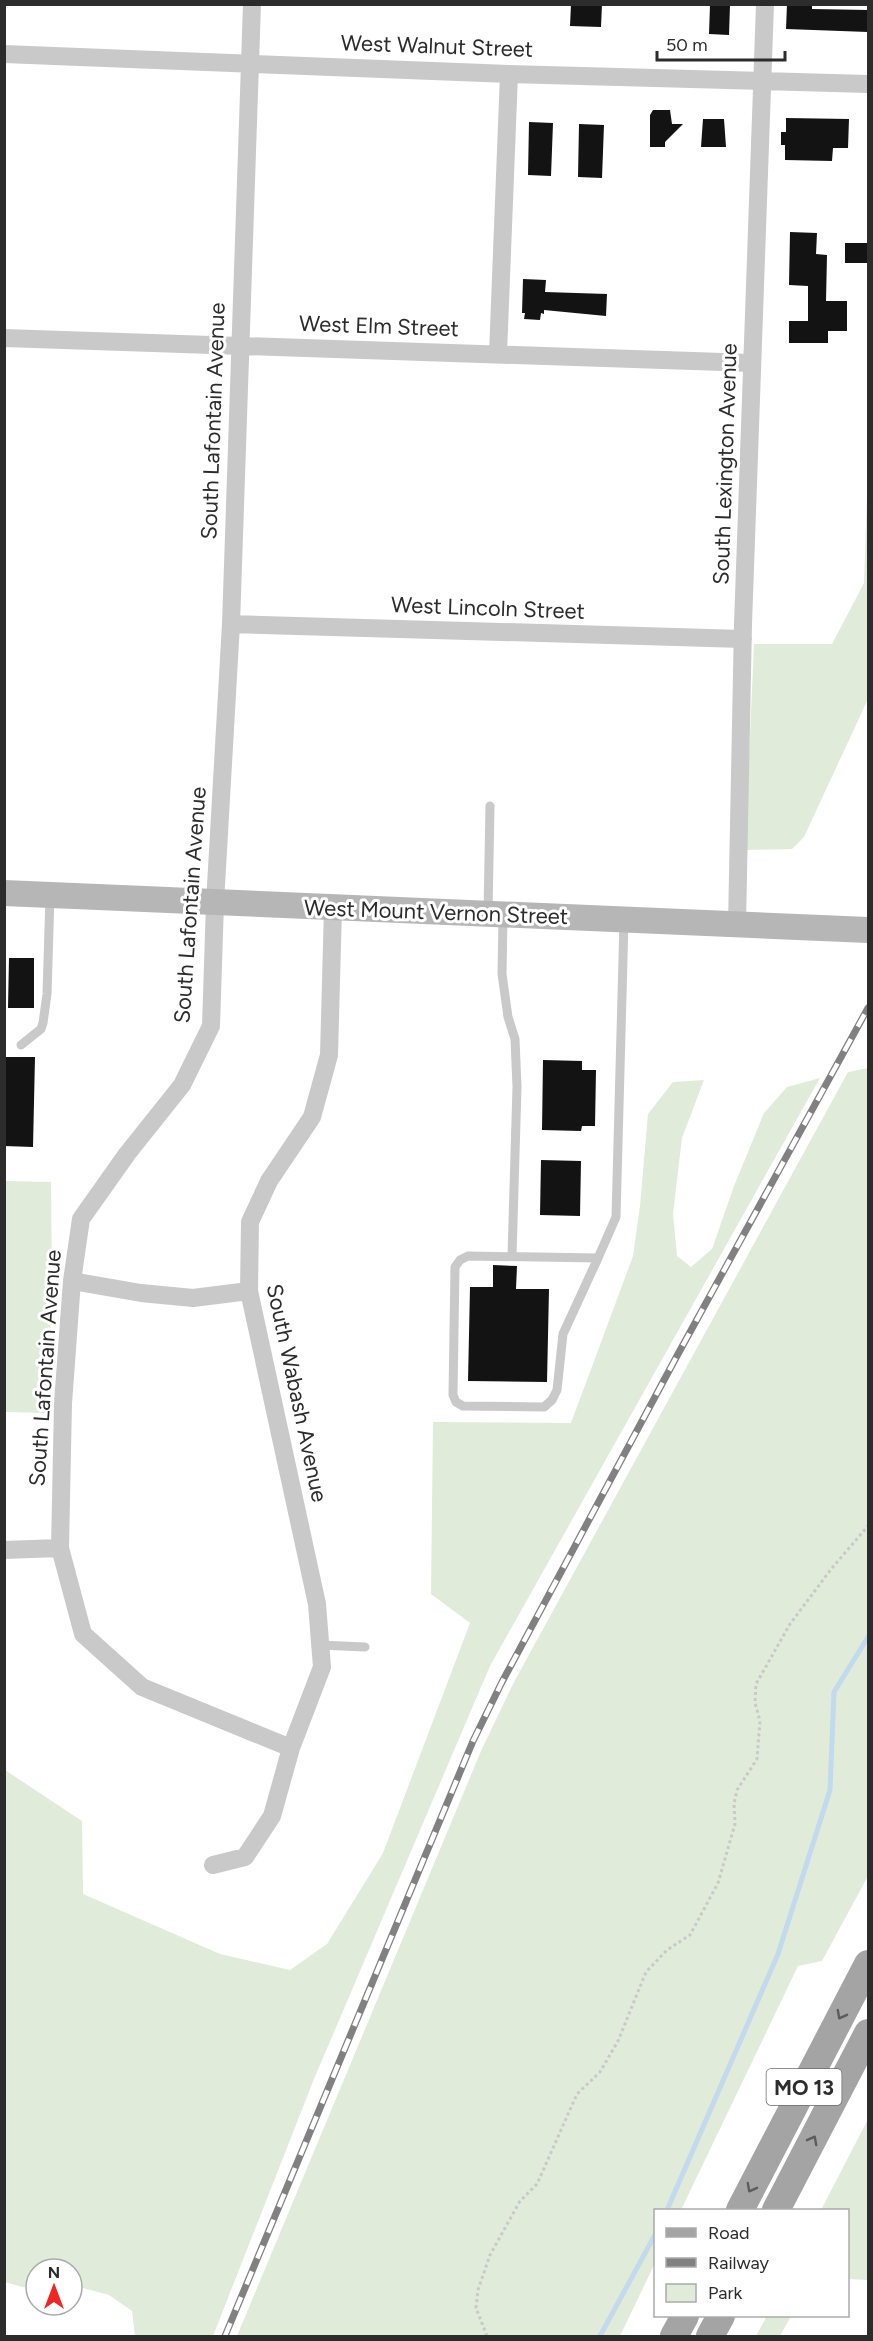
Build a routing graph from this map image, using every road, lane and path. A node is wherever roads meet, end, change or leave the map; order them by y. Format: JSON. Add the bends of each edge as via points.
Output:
{"nodes":[{"id":1,"x":252,"y":4,"type":"edge"},
{"id":2,"x":765,"y":4,"type":"edge"},
{"id":3,"x":4,"y":54,"type":"edge"},
{"id":4,"x":250,"y":63,"type":"junction"},
{"id":5,"x":509,"y":74,"type":"junction"},
{"id":6,"x":764,"y":82,"type":"junction"},
{"id":7,"x":868,"y":84,"type":"edge"},
{"id":8,"x":4,"y":338,"type":"edge"},
{"id":9,"x":239,"y":344,"type":"junction"},
{"id":10,"x":498,"y":354,"type":"junction"},
{"id":11,"x":752,"y":363,"type":"junction"},
{"id":12,"x":231,"y":624,"type":"junction"},
{"id":13,"x":743,"y":639,"type":"junction"},
{"id":14,"x":490,"y":806,"type":"dead end"},
{"id":15,"x":4,"y":893,"type":"edge"},
{"id":16,"x":50,"y":895,"type":"junction"},
{"id":17,"x":215,"y":903,"type":"junction"},
{"id":18,"x":333,"y":908,"type":"junction"},
{"id":19,"x":495,"y":915,"type":"junction"},
{"id":20,"x":625,"y":920,"type":"junction"},
{"id":21,"x":737,"y":925,"type":"junction"},
{"id":22,"x":868,"y":930,"type":"edge"},
{"id":23,"x":21,"y":1045,"type":"dead end"},
{"id":24,"x":512,"y":1256,"type":"junction"},
{"id":25,"x":598,"y":1258,"type":"junction"},
{"id":26,"x":72,"y":1281,"type":"junction"},
{"id":27,"x":249,"y":1291,"type":"junction"},
{"id":28,"x":868,"y":1526,"type":"edge"},
{"id":29,"x":60,"y":1548,"type":"junction"},
{"id":30,"x":4,"y":1550,"type":"edge"},
{"id":31,"x":320,"y":1645,"type":"junction"},
{"id":32,"x":365,"y":1647,"type":"dead end"},
{"id":33,"x":291,"y":1748,"type":"junction"},
{"id":34,"x":213,"y":1865,"type":"dead end"},
{"id":35,"x":868,"y":1964,"type":"edge"},
{"id":36,"x":868,"y":2033,"type":"edge"},
{"id":37,"x":741,"y":2209,"type":"edge"},
{"id":38,"x":777,"y":2209,"type":"edge"},
{"id":39,"x":684,"y":2317,"type":"edge"},
{"id":40,"x":720,"y":2317,"type":"edge"},
{"id":41,"x":487,"y":2337,"type":"edge"},
{"id":42,"x":674,"y":2337,"type":"edge"},
{"id":43,"x":710,"y":2337,"type":"edge"}],
"edges":[{"from":1,"to":4,"type":"street","name":"South Lafontain Avenue"},
{"from":2,"to":6,"type":"street","name":"South Lexington Avenue"},
{"from":3,"to":4,"type":"street","name":"West Walnut Street"},
{"from":4,"to":5,"type":"street","name":"West Walnut Street"},
{"from":4,"to":9,"type":"street","name":"South Lafontain Avenue"},
{"from":5,"to":6,"type":"street","name":"West Walnut Street"},
{"from":5,"to":10,"type":"street"},
{"from":6,"to":7,"type":"street","name":"West Walnut Street"},
{"from":6,"to":11,"type":"street","name":"South Lexington Avenue"},
{"from":8,"to":9,"type":"street","name":"West Elm Street"},
{"from":9,"to":10,"type":"street","name":"West Elm Street"},
{"from":9,"to":12,"type":"street","name":"South Lafontain Avenue"},
{"from":10,"to":11,"type":"street","name":"West Elm Street"},
{"from":11,"to":13,"type":"street","name":"South Lexington Avenue"},
{"from":12,"to":13,"type":"street","name":"West Lincoln Street"},
{"from":12,"to":17,"type":"street","name":"South Lafontain Avenue"},
{"from":13,"to":21,"type":"street","name":"South Lexington Avenue"},
{"from":14,"to":19,"type":"lane"},
{"from":15,"to":16,"type":"street","name":"West Mount Vernon Street"},
{"from":16,"to":17,"type":"street","name":"West Mount Vernon Street"},
{"from":16,"to":23,"type":"lane","via":[[43,1023]]},
{"from":17,"to":18,"type":"street","name":"West Mount Vernon Street"},
{"from":17,"to":26,"type":"street","name":"South Lafontain Avenue","via":[[211,1026],[182,1085],[81,1219]]},
{"from":18,"to":19,"type":"street","name":"West Mount Vernon Street"},
{"from":18,"to":27,"type":"street","name":"South Wabash Avenue","via":[[329,1055],[312,1117],[269,1181],[250,1222]]},
{"from":19,"to":20,"type":"street","name":"West Mount Vernon Street"},
{"from":19,"to":24,"type":"lane","via":[[508,1017],[516,1039]]},
{"from":20,"to":21,"type":"street","name":"West Mount Vernon Street"},
{"from":20,"to":25,"type":"lane","via":[[616,1217]]},
{"from":21,"to":22,"type":"street","name":"West Mount Vernon Street"},
{"from":24,"to":25,"type":"lane"},
{"from":24,"to":25,"type":"lane","via":[[468,1256],[455,1267],[453,1395],[463,1406],[544,1407],[552,1400],[557,1390],[563,1334]]},
{"from":26,"to":27,"type":"street","via":[[192,1299]]},
{"from":26,"to":29,"type":"street","name":"South Lafontain Avenue","via":[[63,1403]]},
{"from":27,"to":31,"type":"street","name":"South Wabash Avenue","via":[[317,1604]]},
{"from":28,"to":41,"type":"path","via":[[790,1624],[756,1684],[760,1722],[757,1759],[737,1790],[735,1824],[718,1883],[690,1935],[667,1950],[646,1972],[618,2041],[600,2072],[577,2094],[537,2184],[520,2200],[490,2255],[476,2308]]},
{"from":29,"to":30,"type":"street"},
{"from":29,"to":33,"type":"street","name":"South Lafontain Avenue","via":[[83,1634],[142,1687]]},
{"from":31,"to":32,"type":"lane"},
{"from":31,"to":33,"type":"street","name":"South Wabash Avenue","via":[[322,1667]]},
{"from":33,"to":34,"type":"street","name":"South Wabash Avenue","via":[[272,1816],[245,1857]]},
{"from":35,"to":37,"type":"main road","number":"MO 13","one_way":true},
{"from":38,"to":36,"type":"main road","number":"MO 13","one_way":true},
{"from":39,"to":42,"type":"main road"},
{"from":40,"to":43,"type":"main road"}]}
